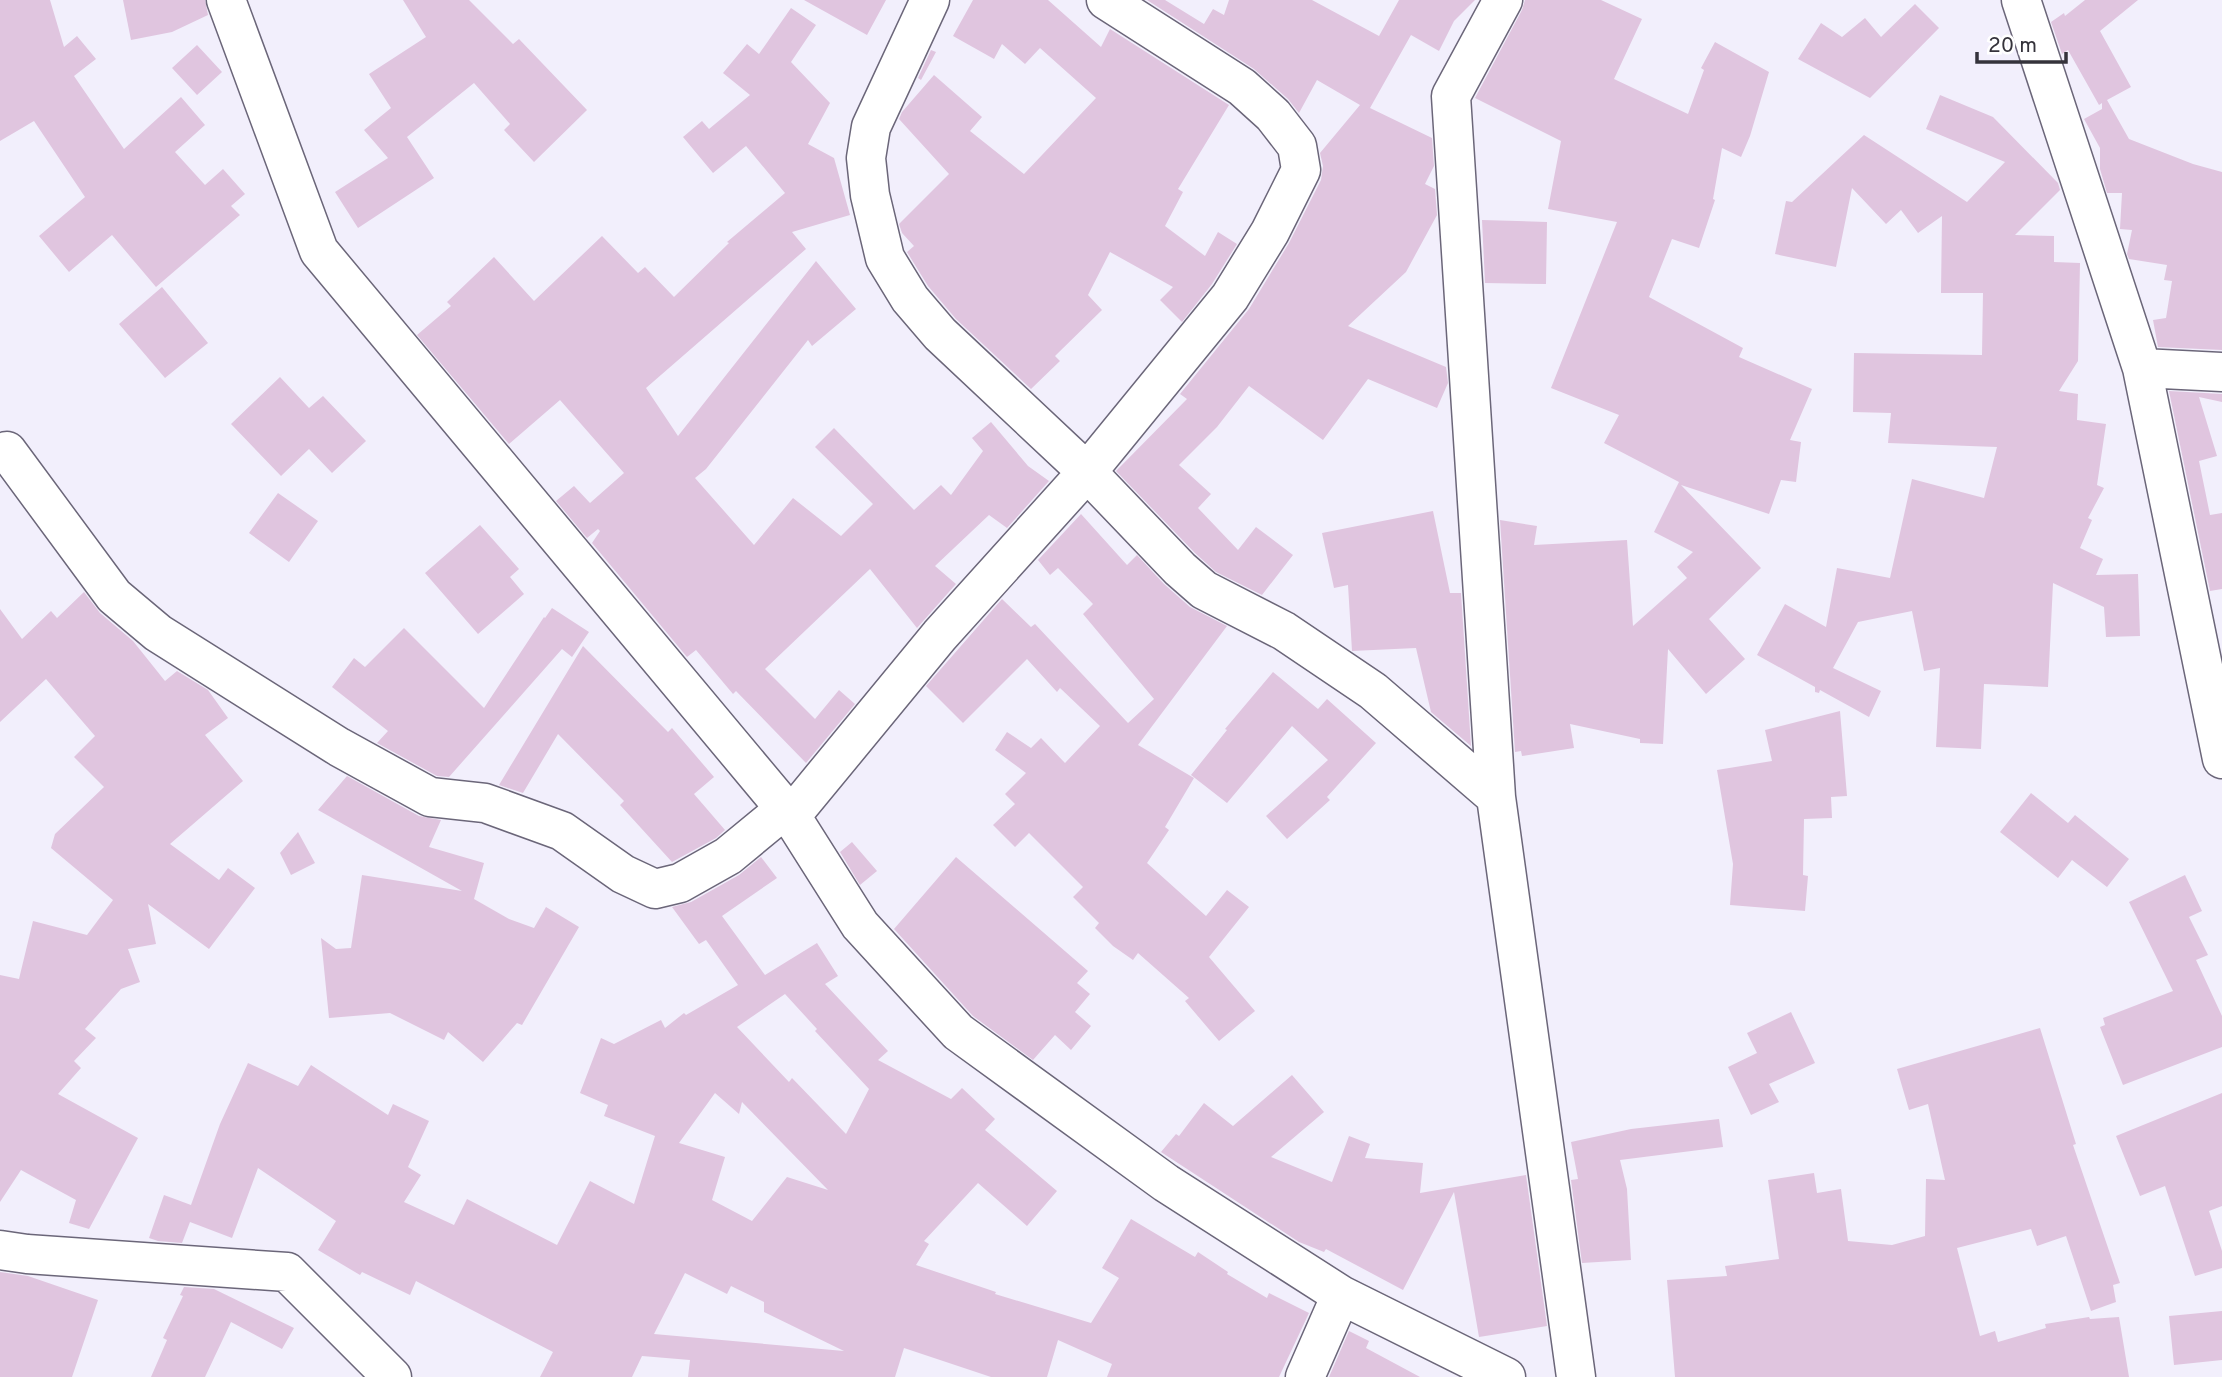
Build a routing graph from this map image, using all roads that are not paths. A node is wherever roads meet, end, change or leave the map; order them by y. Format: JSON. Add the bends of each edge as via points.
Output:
{"nodes":[{"id":1,"x":226,"y":0,"type":"edge"},
{"id":2,"x":930,"y":0,"type":"edge"},
{"id":3,"x":1106,"y":0,"type":"edge"},
{"id":4,"x":1503,"y":0,"type":"edge"},
{"id":5,"x":2021,"y":0,"type":"edge"},
{"id":6,"x":2142,"y":368,"type":"junction"},
{"id":7,"x":2222,"y":372,"type":"edge"},
{"id":8,"x":7,"y":451,"type":"dead end"},
{"id":9,"x":1087,"y":472,"type":"junction"},
{"id":10,"x":2222,"y":759,"type":"edge"},
{"id":11,"x":1496,"y":797,"type":"junction"},
{"id":12,"x":788,"y":812,"type":"junction"},
{"id":13,"x":0,"y":1250,"type":"edge"},
{"id":14,"x":1341,"y":1295,"type":"junction"},
{"id":15,"x":392,"y":1377,"type":"edge"},
{"id":16,"x":1305,"y":1377,"type":"edge"},
{"id":17,"x":1506,"y":1377,"type":"edge"},
{"id":18,"x":1576,"y":1377,"type":"edge"}],
"edges":[{"from":1,"to":12,"type":"street","via":[[319,251]]},
{"from":2,"to":9,"type":"street","via":[[871,127],[866,158],[885,258],[909,299],[940,334]]},
{"from":3,"to":9,"type":"street","via":[[1242,87],[1297,146],[1301,170],[1230,297]]},
{"from":4,"to":11,"type":"street","via":[[1451,96]]},
{"from":5,"to":6,"type":"street"},
{"from":6,"to":7,"type":"street"},
{"from":6,"to":10,"type":"street"},
{"from":8,"to":12,"type":"street","via":[[114,596],[158,633],[339,747],[430,797],[485,803],[562,831],[623,874],[655,889],[680,883],[728,856]]},
{"from":9,"to":11,"type":"street","via":[[1204,590],[1284,631],[1373,691]]},
{"from":9,"to":12,"type":"street"},
{"from":11,"to":18,"type":"street"},
{"from":12,"to":14,"type":"street","via":[[860,925],[958,1032],[1166,1183]]},
{"from":13,"to":15,"type":"street","via":[[287,1272]]},
{"from":14,"to":16,"type":"street"},
{"from":14,"to":17,"type":"street"}]}
